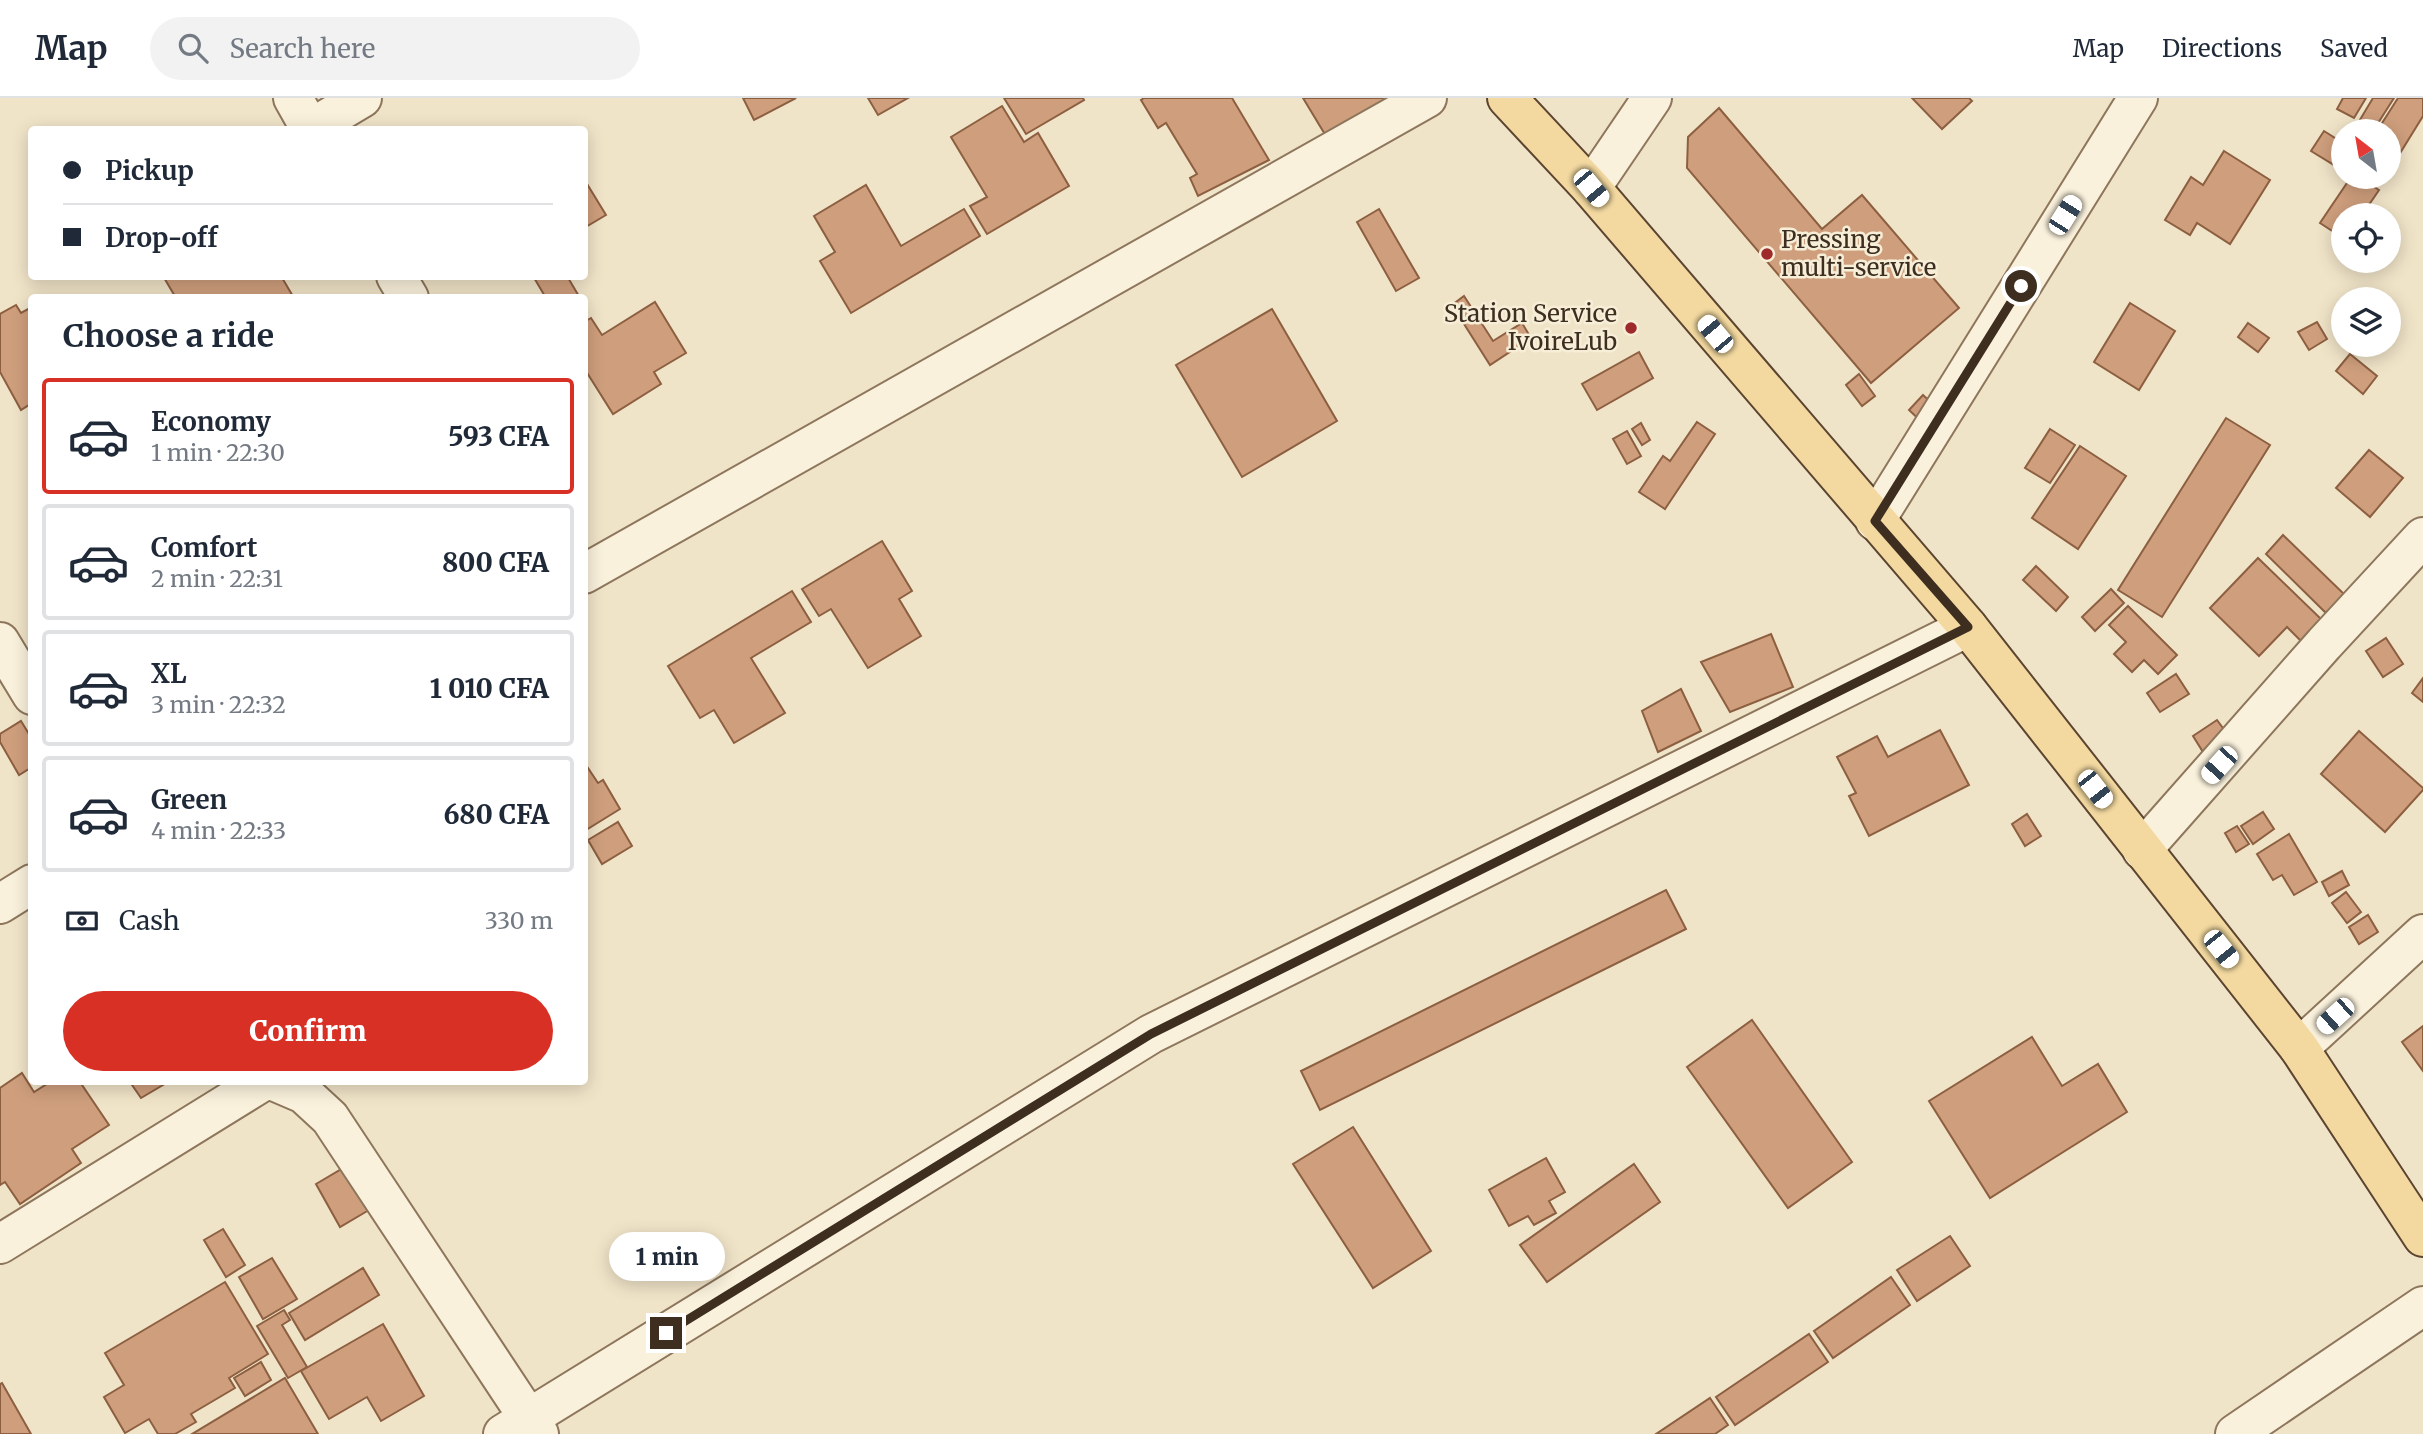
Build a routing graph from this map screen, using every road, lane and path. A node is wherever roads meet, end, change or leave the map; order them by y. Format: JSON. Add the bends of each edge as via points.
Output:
{"nodes":[{"id":1,"x":293,"y":98,"type":"edge"},
{"id":2,"x":362,"y":98,"type":"edge"},
{"id":3,"x":1427,"y":98,"type":"edge"},
{"id":4,"x":1507,"y":98,"type":"edge"},
{"id":5,"x":1652,"y":98,"type":"edge"},
{"id":6,"x":2138,"y":98,"type":"edge"},
{"id":7,"x":309,"y":126,"type":"edge"},
{"id":8,"x":316,"y":126,"type":"edge"},
{"id":9,"x":1591,"y":188,"type":"junction"},
{"id":10,"x":1875,"y":521,"type":"junction"},
{"id":11,"x":2423,"y":537,"type":"edge"},
{"id":12,"x":588,"y":572,"type":"edge"},
{"id":13,"x":1968,"y":627,"type":"junction"},
{"id":14,"x":0,"y":642,"type":"edge"},
{"id":15,"x":28,"y":688,"type":"edge"},
{"id":16,"x":2142,"y":850,"type":"junction"},
{"id":17,"x":28,"y":886,"type":"edge"},
{"id":18,"x":0,"y":904,"type":"edge"},
{"id":19,"x":2417,"y":949,"type":"edge"},
{"id":20,"x":2299,"y":1048,"type":"junction"},
{"id":21,"x":257,"y":1085,"type":"edge"},
{"id":22,"x":283,"y":1085,"type":"edge"},
{"id":23,"x":2423,"y":1237,"type":"edge"},
{"id":24,"x":0,"y":1244,"type":"edge"},
{"id":25,"x":2423,"y":1306,"type":"edge"},
{"id":26,"x":523,"y":1429,"type":"edge"},
{"id":27,"x":2235,"y":1434,"type":"edge"}],
"edges":[{"from":1,"to":7,"type":"street"},
{"from":2,"to":8,"type":"street"},
{"from":3,"to":12,"type":"street"},
{"from":4,"to":9,"type":"main road"},
{"from":5,"to":9,"type":"street"},
{"from":6,"to":10,"type":"street"},
{"from":9,"to":10,"type":"main road"},
{"from":10,"to":13,"type":"main road"},
{"from":11,"to":16,"type":"street"},
{"from":13,"to":16,"type":"main road"},
{"from":13,"to":26,"type":"street","via":[[1151,1034]]},
{"from":14,"to":15,"type":"street"},
{"from":16,"to":20,"type":"main road"},
{"from":17,"to":18,"type":"street"},
{"from":19,"to":20,"type":"street"},
{"from":20,"to":23,"type":"main road"},
{"from":21,"to":24,"type":"street"},
{"from":22,"to":26,"type":"street","via":[[304,1094],[330,1118]]},
{"from":25,"to":27,"type":"street"}]}
